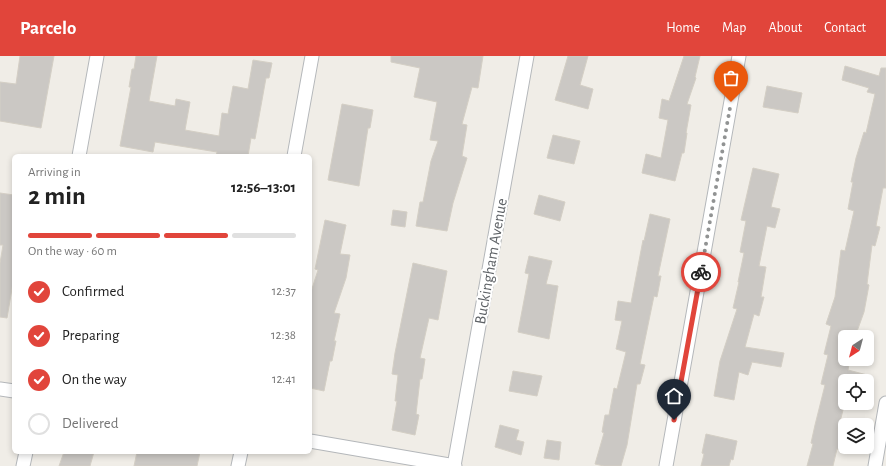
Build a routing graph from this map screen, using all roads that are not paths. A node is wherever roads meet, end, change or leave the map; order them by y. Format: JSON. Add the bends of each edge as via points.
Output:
{"nodes":[{"id":1,"x":97,"y":56,"type":"edge"},
{"id":2,"x":312,"y":56,"type":"edge"},
{"id":3,"x":527,"y":56,"type":"edge"},
{"id":4,"x":739,"y":56,"type":"edge"},
{"id":5,"x":79,"y":154,"type":"edge"},
{"id":6,"x":294,"y":154,"type":"edge"},
{"id":7,"x":0,"y":389,"type":"edge"},
{"id":8,"x":12,"y":391,"type":"edge"},
{"id":9,"x":886,"y":403,"type":"edge"},
{"id":10,"x":312,"y":441,"type":"edge"},
{"id":11,"x":26,"y":454,"type":"edge"},
{"id":12,"x":241,"y":454,"type":"edge"},
{"id":13,"x":23,"y":466,"type":"edge"},
{"id":14,"x":238,"y":466,"type":"edge"},
{"id":15,"x":454,"y":466,"type":"edge"},
{"id":16,"x":666,"y":466,"type":"edge"},
{"id":17,"x":875,"y":466,"type":"edge"}],
"edges":[{"from":1,"to":5,"type":"street"},
{"from":2,"to":6,"type":"street"},
{"from":3,"to":15,"type":"street","name":"Buckingham Avenue"},
{"from":4,"to":16,"type":"street"},
{"from":7,"to":8,"type":"street"},
{"from":9,"to":17,"type":"street"},
{"from":10,"to":15,"type":"street"},
{"from":11,"to":13,"type":"street"},
{"from":12,"to":14,"type":"street"}]}
